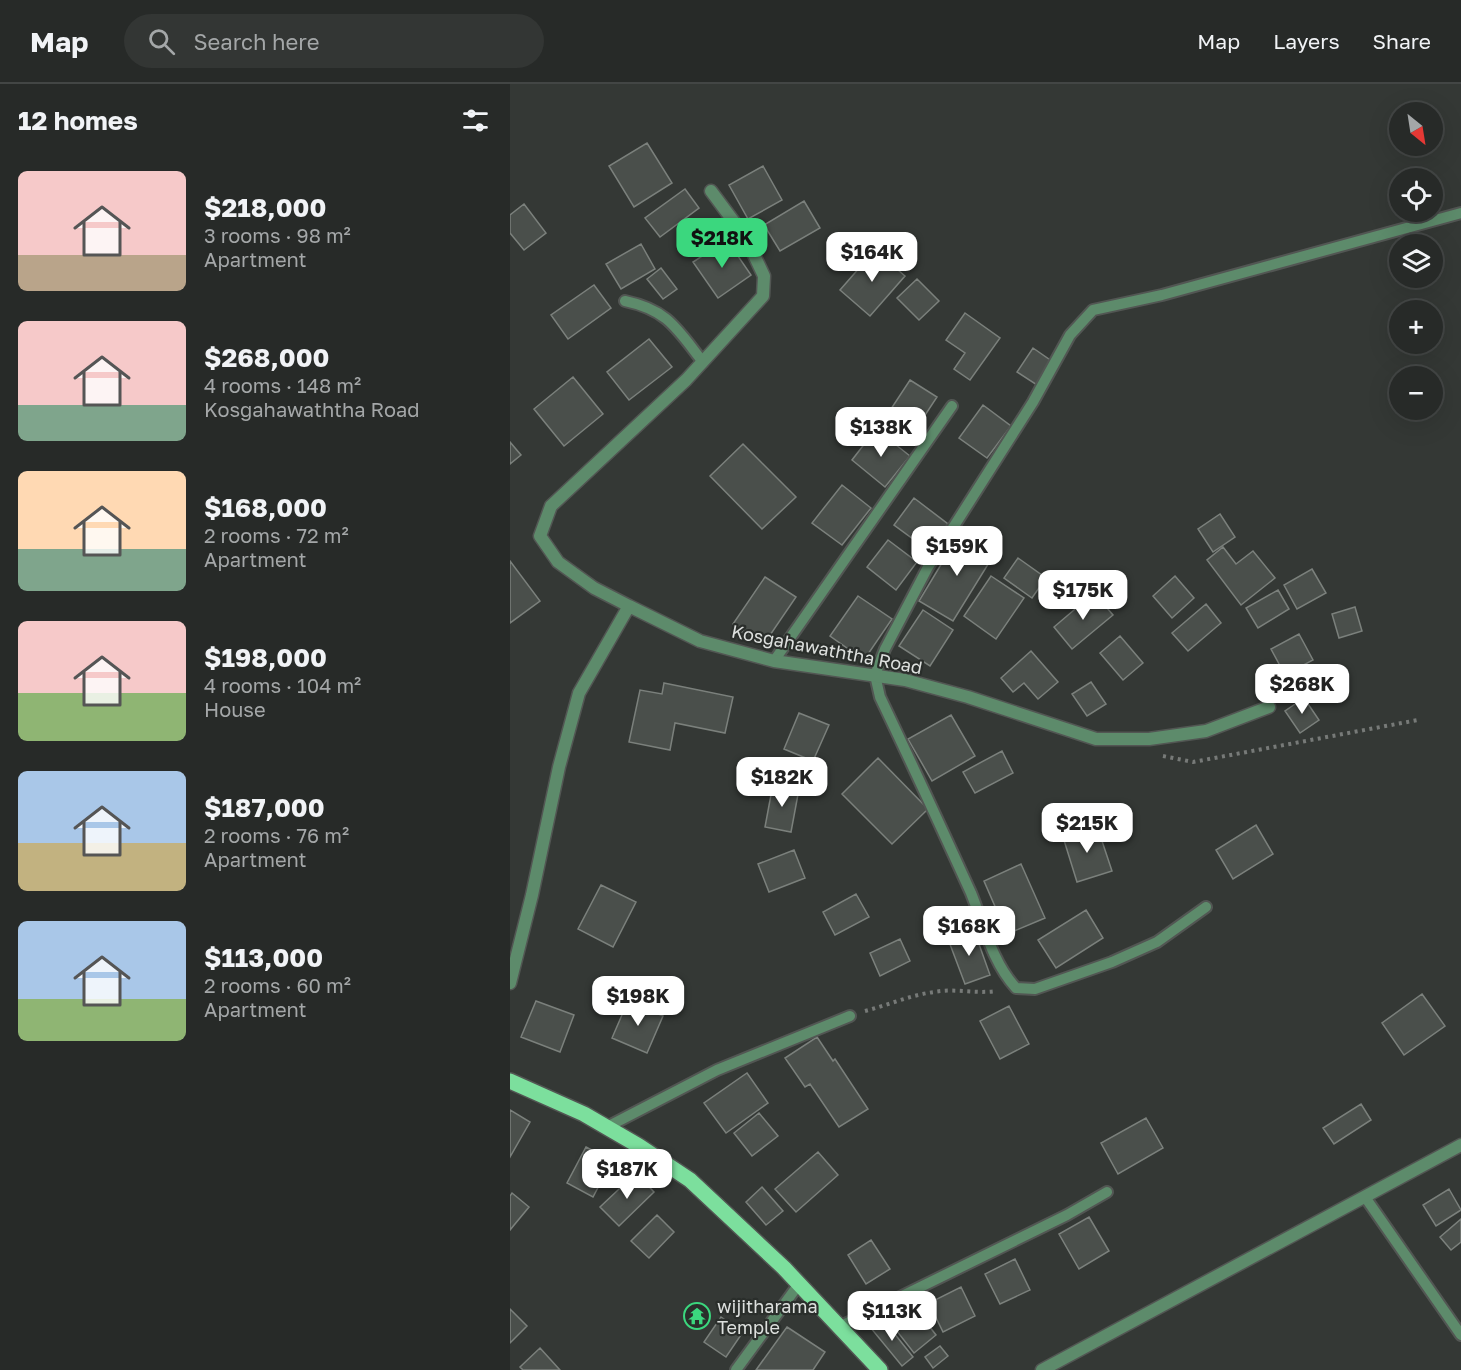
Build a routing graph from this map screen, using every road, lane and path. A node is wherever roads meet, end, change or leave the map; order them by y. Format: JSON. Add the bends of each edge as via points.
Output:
{"nodes":[{"id":1,"x":711,"y":191,"type":"dead end"},
{"id":2,"x":1461,"y":213,"type":"edge"},
{"id":3,"x":625,"y":301,"type":"dead end"},
{"id":4,"x":703,"y":362,"type":"junction"},
{"id":5,"x":952,"y":406,"type":"dead end"},
{"id":6,"x":629,"y":606,"type":"junction"},
{"id":7,"x":774,"y":661,"type":"junction"},
{"id":8,"x":875,"y":675,"type":"junction"},
{"id":9,"x":1269,"y":707,"type":"dead end"},
{"id":10,"x":1206,"y":907,"type":"dead end"},
{"id":11,"x":510,"y":983,"type":"edge"},
{"id":12,"x":1016,"y":988,"type":"junction"},
{"id":13,"x":850,"y":1016,"type":"joint"},
{"id":14,"x":510,"y":1081,"type":"edge"},
{"id":15,"x":607,"y":1127,"type":"junction"},
{"id":16,"x":1461,"y":1145,"type":"edge"},
{"id":17,"x":1107,"y":1192,"type":"dead end"},
{"id":18,"x":1365,"y":1197,"type":"junction"},
{"id":19,"x":799,"y":1284,"type":"junction"},
{"id":20,"x":839,"y":1327,"type":"junction"},
{"id":21,"x":1461,"y":1335,"type":"edge"},
{"id":22,"x":736,"y":1370,"type":"edge"},
{"id":23,"x":879,"y":1370,"type":"edge"},
{"id":24,"x":1042,"y":1370,"type":"edge"}],
"edges":[{"from":1,"to":4,"type":"street","via":[[746,238],[764,276],[763,296]]},
{"from":2,"to":8,"type":"lane","via":[[1162,296],[1093,310],[1070,335],[1033,402],[928,567]]},
{"from":3,"to":4,"type":"lane","via":[[647,306],[674,324]]},
{"from":4,"to":6,"type":"street","name":"Kosgahawaththa Road","via":[[552,506],[540,536],[558,562],[594,588]]},
{"from":5,"to":7,"type":"lane"},
{"from":6,"to":7,"type":"street","name":"Kosgahawaththa Road","via":[[700,641]]},
{"from":6,"to":11,"type":"street","via":[[579,693]]},
{"from":7,"to":8,"type":"street","name":"Kosgahawaththa Road"},
{"from":8,"to":9,"type":"street","name":"Kosgahawaththa Road","via":[[968,697],[1096,739],[1149,739],[1206,731]]},
{"from":8,"to":12,"type":"lane","via":[[880,697],[991,944],[1006,977]]},
{"from":10,"to":12,"type":"lane","via":[[1157,942],[1112,962],[1035,989]]},
{"from":12,"to":13,"type":"path","via":[[986,993],[932,992]]},
{"from":13,"to":15,"type":"lane","via":[[717,1070]]},
{"from":14,"to":15,"type":"main road"},
{"from":15,"to":19,"type":"main road","via":[[690,1180]]},
{"from":16,"to":18,"type":"street"},
{"from":17,"to":20,"type":"lane"},
{"from":18,"to":21,"type":"lane"},
{"from":18,"to":24,"type":"street"},
{"from":19,"to":20,"type":"main road"},
{"from":19,"to":22,"type":"lane"},
{"from":20,"to":23,"type":"main road"}]}
